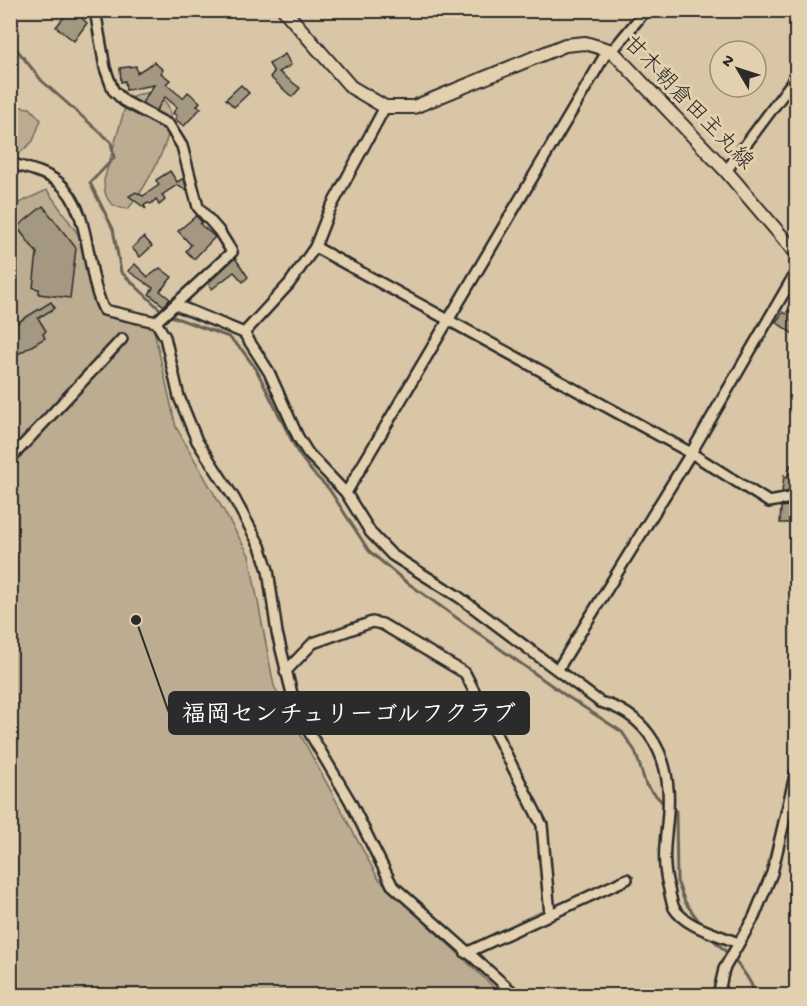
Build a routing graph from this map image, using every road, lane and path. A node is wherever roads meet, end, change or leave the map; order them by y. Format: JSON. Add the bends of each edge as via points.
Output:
{"nodes":[{"id":1,"x":95,"y":10,"type":"edge"},
{"id":2,"x":284,"y":10,"type":"edge"},
{"id":3,"x":646,"y":10,"type":"edge"},
{"id":4,"x":610,"y":50,"type":"junction"},
{"id":5,"x":796,"y":77,"type":"edge"},
{"id":6,"x":385,"y":107,"type":"junction"},
{"id":7,"x":10,"y":163,"type":"edge"},
{"id":8,"x":726,"y":171,"type":"junction"},
{"id":9,"x":315,"y":247,"type":"junction"},
{"id":10,"x":796,"y":253,"type":"edge"},
{"id":11,"x":796,"y":272,"type":"edge"},
{"id":12,"x":176,"y":305,"type":"junction"},
{"id":13,"x":156,"y":322,"type":"junction"},
{"id":14,"x":449,"y":322,"type":"junction"},
{"id":15,"x":244,"y":333,"type":"junction"},
{"id":16,"x":122,"y":339,"type":"dead end"},
{"id":17,"x":691,"y":453,"type":"junction"},
{"id":18,"x":10,"y":459,"type":"edge"},
{"id":19,"x":346,"y":493,"type":"junction"},
{"id":20,"x":796,"y":497,"type":"edge"},
{"id":21,"x":558,"y":669,"type":"junction"},
{"id":22,"x":285,"y":672,"type":"junction"},
{"id":23,"x":796,"y":771,"type":"edge"},
{"id":24,"x":627,"y":879,"type":"dead end"},
{"id":25,"x":550,"y":915,"type":"junction"},
{"id":26,"x":738,"y":943,"type":"junction"},
{"id":27,"x":466,"y":953,"type":"junction"},
{"id":28,"x":517,"y":996,"type":"edge"},
{"id":29,"x":718,"y":996,"type":"edge"}],
"edges":[{"from":1,"to":12,"type":"street","via":[[113,90],[124,101],[169,125],[182,146],[198,207],[232,252]]},
{"from":2,"to":6,"type":"main road","via":[[351,87]]},
{"from":3,"to":4,"type":"street"},
{"from":4,"to":6,"type":"main road","name":"甘木朝倉田主丸線","via":[[585,43],[565,45],[414,106]]},
{"from":4,"to":8,"type":"main road","name":"甘木朝倉田主丸線"},
{"from":4,"to":14,"type":"street"},
{"from":5,"to":8,"type":"street"},
{"from":6,"to":9,"type":"street","via":[[329,212]]},
{"from":7,"to":13,"type":"street","via":[[47,175],[68,191],[84,227],[97,296],[104,310]]},
{"from":8,"to":10,"type":"main road","name":"甘木朝倉田主丸線"},
{"from":9,"to":14,"type":"street"},
{"from":9,"to":15,"type":"street","via":[[289,284]]},
{"from":11,"to":17,"type":"street"},
{"from":12,"to":13,"type":"street"},
{"from":12,"to":15,"type":"street"},
{"from":13,"to":22,"type":"street","via":[[165,337],[180,397],[197,441],[260,546]]},
{"from":14,"to":17,"type":"street"},
{"from":14,"to":19,"type":"street"},
{"from":15,"to":19,"type":"street","via":[[269,372],[308,453]]},
{"from":16,"to":18,"type":"street"},
{"from":17,"to":20,"type":"street","via":[[769,502]]},
{"from":17,"to":21,"type":"street"},
{"from":19,"to":21,"type":"street","via":[[371,534],[392,555],[459,597]]},
{"from":21,"to":26,"type":"street","via":[[600,702],[620,707],[644,726],[653,739],[665,769],[668,791],[663,866],[675,908],[684,918]]},
{"from":22,"to":25,"type":"street","via":[[313,643],[372,622],[382,624],[465,673],[542,825]]},
{"from":22,"to":27,"type":"street","via":[[296,710],[350,801],[392,885]]},
{"from":23,"to":26,"type":"street","via":[[772,873],[754,917]]},
{"from":24,"to":25,"type":"street"},
{"from":25,"to":27,"type":"street"},
{"from":26,"to":29,"type":"street","via":[[724,969]]},
{"from":27,"to":28,"type":"street"}]}
